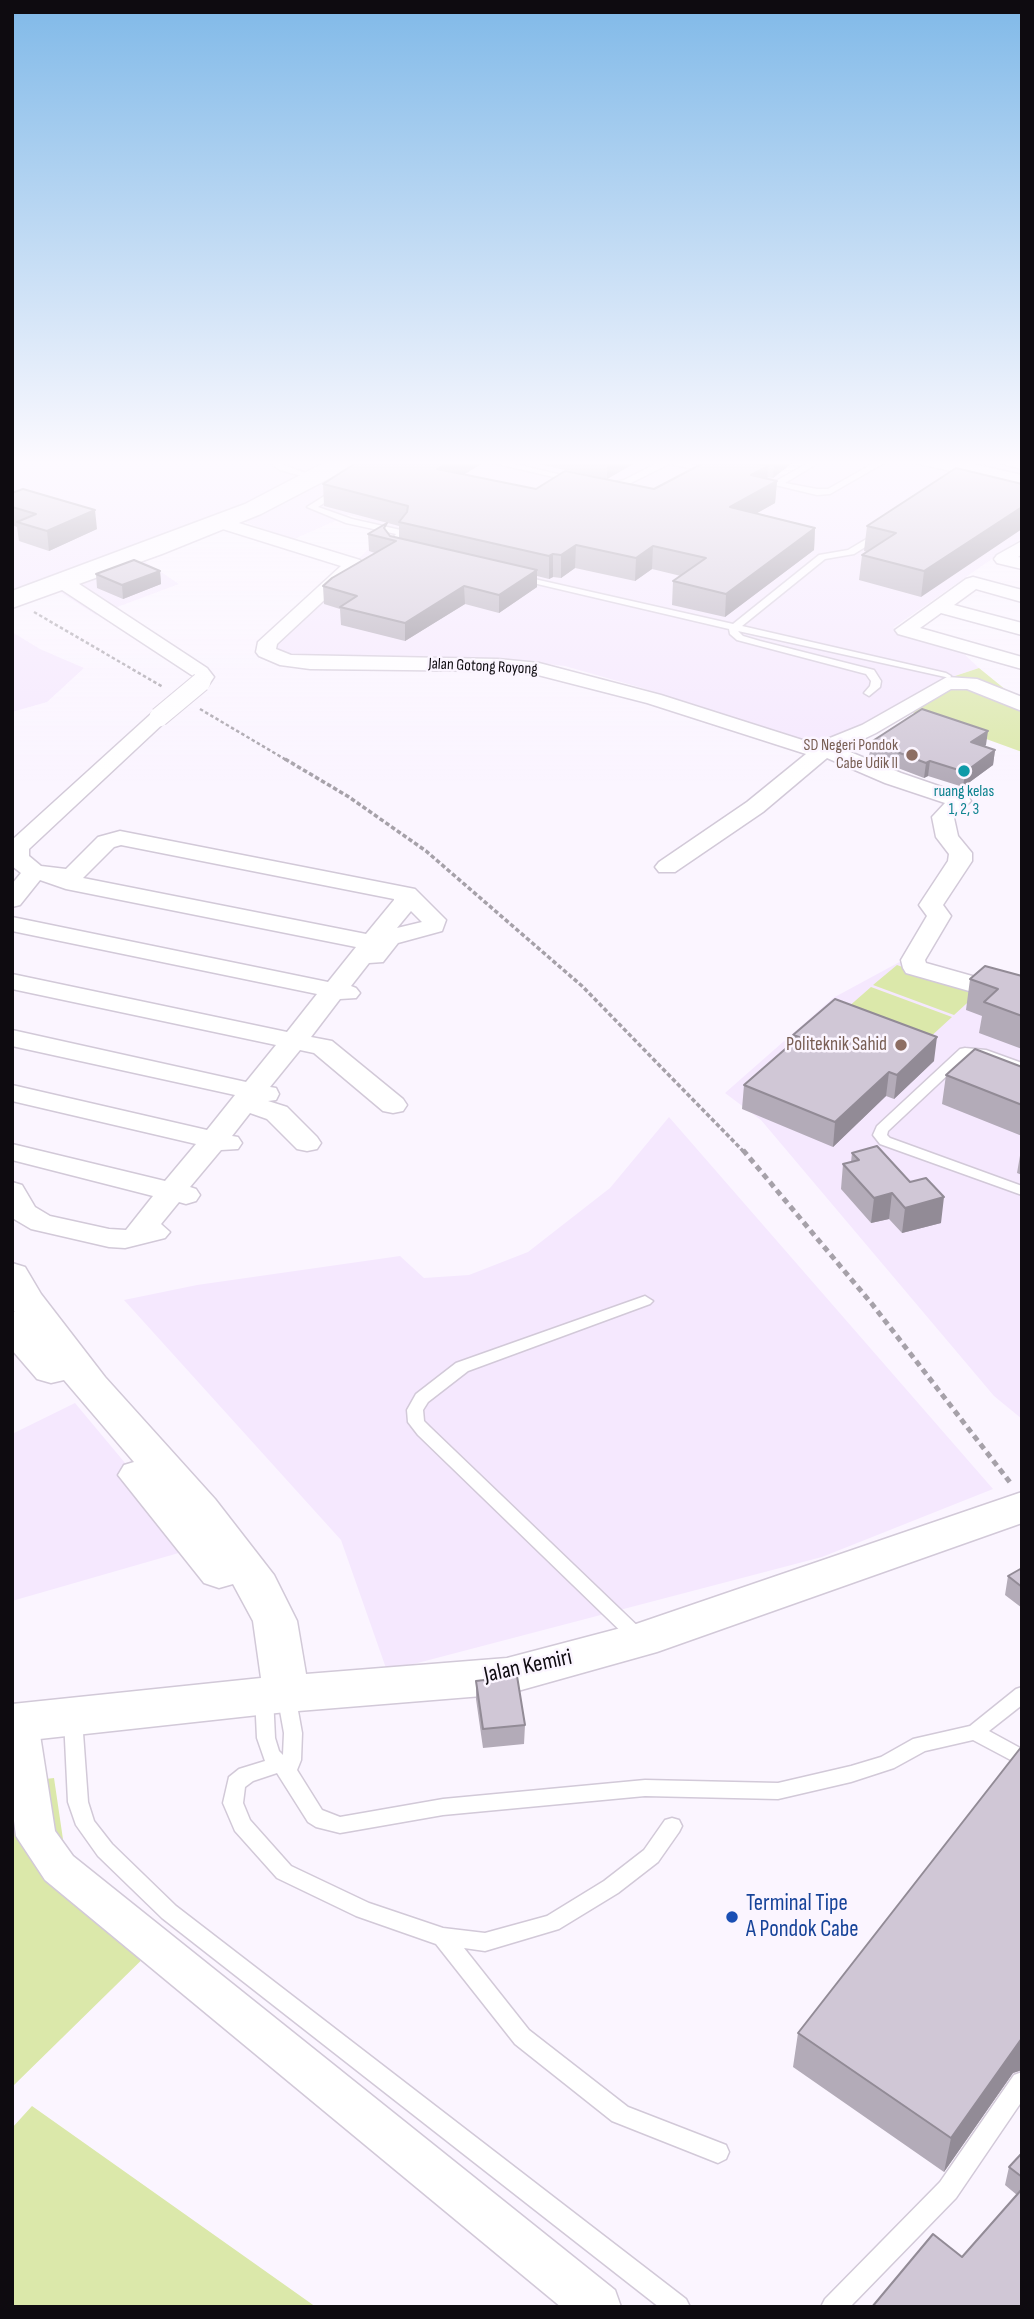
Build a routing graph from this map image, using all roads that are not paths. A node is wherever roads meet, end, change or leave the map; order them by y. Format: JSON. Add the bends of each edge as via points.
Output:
{"nodes":[{"id":1,"x":80,"y":567,"type":"edge"},
{"id":2,"x":101,"y":567,"type":"edge"},
{"id":3,"x":350,"y":567,"type":"edge"},
{"id":4,"x":809,"y":567,"type":"edge"},
{"id":5,"x":513,"y":577,"type":"edge"},
{"id":6,"x":63,"y":582,"type":"junction"},
{"id":7,"x":12,"y":593,"type":"edge"},
{"id":8,"x":1022,"y":596,"type":"edge"},
{"id":9,"x":13,"y":600,"type":"edge"},
{"id":10,"x":939,"y":607,"type":"junction"},
{"id":11,"x":734,"y":628,"type":"junction"},
{"id":12,"x":1022,"y":629,"type":"edge"},
{"id":13,"x":1022,"y":663,"type":"edge"},
{"id":14,"x":946,"y":676,"type":"dead end"},
{"id":15,"x":869,"y":693,"type":"dead end"},
{"id":16,"x":1022,"y":705,"type":"edge"},
{"id":17,"x":825,"y":749,"type":"junction"},
{"id":18,"x":667,"y":867,"type":"dead end"},
{"id":19,"x":34,"y":872,"type":"junction"},
{"id":20,"x":67,"y":875,"type":"junction"},
{"id":21,"x":407,"y":894,"type":"junction"},
{"id":22,"x":12,"y":900,"type":"edge"},
{"id":23,"x":12,"y":924,"type":"edge"},
{"id":24,"x":380,"y":940,"type":"junction"},
{"id":25,"x":12,"y":981,"type":"edge"},
{"id":26,"x":340,"y":992,"type":"junction"},
{"id":27,"x":1022,"y":998,"type":"edge"},
{"id":28,"x":12,"y":1038,"type":"edge"},
{"id":29,"x":300,"y":1041,"type":"junction"},
{"id":30,"x":1022,"y":1068,"type":"edge"},
{"id":31,"x":12,"y":1093,"type":"edge"},
{"id":32,"x":259,"y":1097,"type":"junction"},
{"id":33,"x":393,"y":1105,"type":"dead end"},
{"id":34,"x":221,"y":1141,"type":"junction"},
{"id":35,"x":307,"y":1143,"type":"dead end"},
{"id":36,"x":12,"y":1152,"type":"edge"},
{"id":37,"x":12,"y":1191,"type":"edge"},
{"id":38,"x":1022,"y":1191,"type":"edge"},
{"id":39,"x":180,"y":1194,"type":"junction"},
{"id":40,"x":12,"y":1275,"type":"edge"},
{"id":41,"x":645,"y":1301,"type":"dead end"},
{"id":42,"x":12,"y":1324,"type":"edge"},
{"id":43,"x":1018,"y":1497,"type":"edge"},
{"id":44,"x":641,"y":1640,"type":"junction"},
{"id":45,"x":1022,"y":1694,"type":"edge"},
{"id":46,"x":275,"y":1695,"type":"junction"},
{"id":47,"x":73,"y":1719,"type":"junction"},
{"id":48,"x":15,"y":1723,"type":"edge"},
{"id":49,"x":975,"y":1732,"type":"junction"},
{"id":50,"x":1022,"y":1758,"type":"edge"},
{"id":51,"x":285,"y":1765,"type":"junction"},
{"id":52,"x":673,"y":1826,"type":"dead end"},
{"id":53,"x":443,"y":1937,"type":"junction"},
{"id":54,"x":1022,"y":2082,"type":"edge"},
{"id":55,"x":718,"y":2152,"type":"dead end"},
{"id":56,"x":598,"y":2307,"type":"edge"},
{"id":57,"x":678,"y":2307,"type":"edge"},
{"id":58,"x":834,"y":2307,"type":"edge"}],
"edges":[{"from":1,"to":7,"type":"highway"},
{"from":2,"to":6,"type":"highway"},
{"from":3,"to":17,"type":"street","name":"Jalan Gotong Royong","via":[[268,642],[266,652],[310,663],[539,669],[654,699],[807,749]]},
{"from":4,"to":11,"type":"lane"},
{"from":5,"to":11,"type":"lane"},
{"from":6,"to":9,"type":"highway"},
{"from":6,"to":19,"type":"street","bridge":true,"via":[[204,677],[18,847],[18,858]]},
{"from":8,"to":10,"type":"street","via":[[973,583]]},
{"from":10,"to":12,"type":"street"},
{"from":10,"to":13,"type":"street","via":[[905,630]]},
{"from":11,"to":14,"type":"lane"},
{"from":11,"to":15,"type":"lane","via":[[740,638],[870,673],[876,681]]},
{"from":16,"to":17,"type":"street","via":[[970,683],[947,683]]},
{"from":17,"to":18,"type":"street","via":[[755,807]]},
{"from":17,"to":27,"type":"street","via":[[960,802],[943,817],[947,837],[960,850],[960,861],[931,905],[939,916],[913,960],[915,968]]},
{"from":19,"to":20,"type":"street"},
{"from":19,"to":22,"type":"street"},
{"from":20,"to":21,"type":"street","via":[[106,842],[120,838]]},
{"from":20,"to":24,"type":"street","via":[[66,882]]},
{"from":21,"to":24,"type":"street"},
{"from":21,"to":24,"type":"street","via":[[434,920],[432,926]]},
{"from":23,"to":26,"type":"street"},
{"from":24,"to":26,"type":"street"},
{"from":25,"to":29,"type":"street"},
{"from":26,"to":29,"type":"street"},
{"from":28,"to":32,"type":"street"},
{"from":29,"to":32,"type":"street"},
{"from":29,"to":33,"type":"street","via":[[330,1051]]},
{"from":30,"to":38,"type":"lane","via":[[965,1052],[880,1135],[885,1141]]},
{"from":31,"to":34,"type":"street"},
{"from":32,"to":34,"type":"street"},
{"from":32,"to":35,"type":"street"},
{"from":34,"to":39,"type":"street"},
{"from":36,"to":39,"type":"street"},
{"from":37,"to":39,"type":"street","via":[[24,1213],[41,1223],[125,1239],[137,1235]]},
{"from":40,"to":46,"type":"street","via":[[91,1387],[200,1510],[258,1587],[275,1621]]},
{"from":41,"to":44,"type":"lane","via":[[462,1367],[422,1398],[415,1410],[416,1422],[424,1431]]},
{"from":42,"to":46,"type":"street","via":[[242,1599],[254,1622]]},
{"from":43,"to":44,"type":"street","name":"Jalan Kemiri"},
{"from":44,"to":46,"type":"street","name":"Jalan Kemiri","via":[[507,1676]]},
{"from":45,"to":49,"type":"lane"},
{"from":46,"to":47,"type":"street","name":"Jalan Kemiri"},
{"from":46,"to":51,"type":"lane","via":[[293,1733]]},
{"from":46,"to":51,"type":"lane","via":[[266,1738]]},
{"from":47,"to":48,"type":"street","name":"Jalan Kemiri"},
{"from":47,"to":57,"type":"lane","via":[[78,1802],[86,1825],[105,1850],[169,1912]]},
{"from":48,"to":56,"type":"street","via":[[36,1836],[60,1868]]},
{"from":49,"to":50,"type":"lane"},
{"from":49,"to":51,"type":"lane","via":[[920,1744],[887,1763],[778,1791],[645,1788],[443,1808],[340,1825],[315,1816]]},
{"from":51,"to":53,"type":"lane","via":[[246,1775],[236,1783],[233,1803],[242,1825],[284,1872],[363,1910]]},
{"from":52,"to":53,"type":"lane","via":[[651,1856],[552,1923],[485,1942]]},
{"from":53,"to":55,"type":"lane","via":[[522,2037],[609,2106]]},
{"from":54,"to":58,"type":"lane","via":[[948,2190]]}]}
